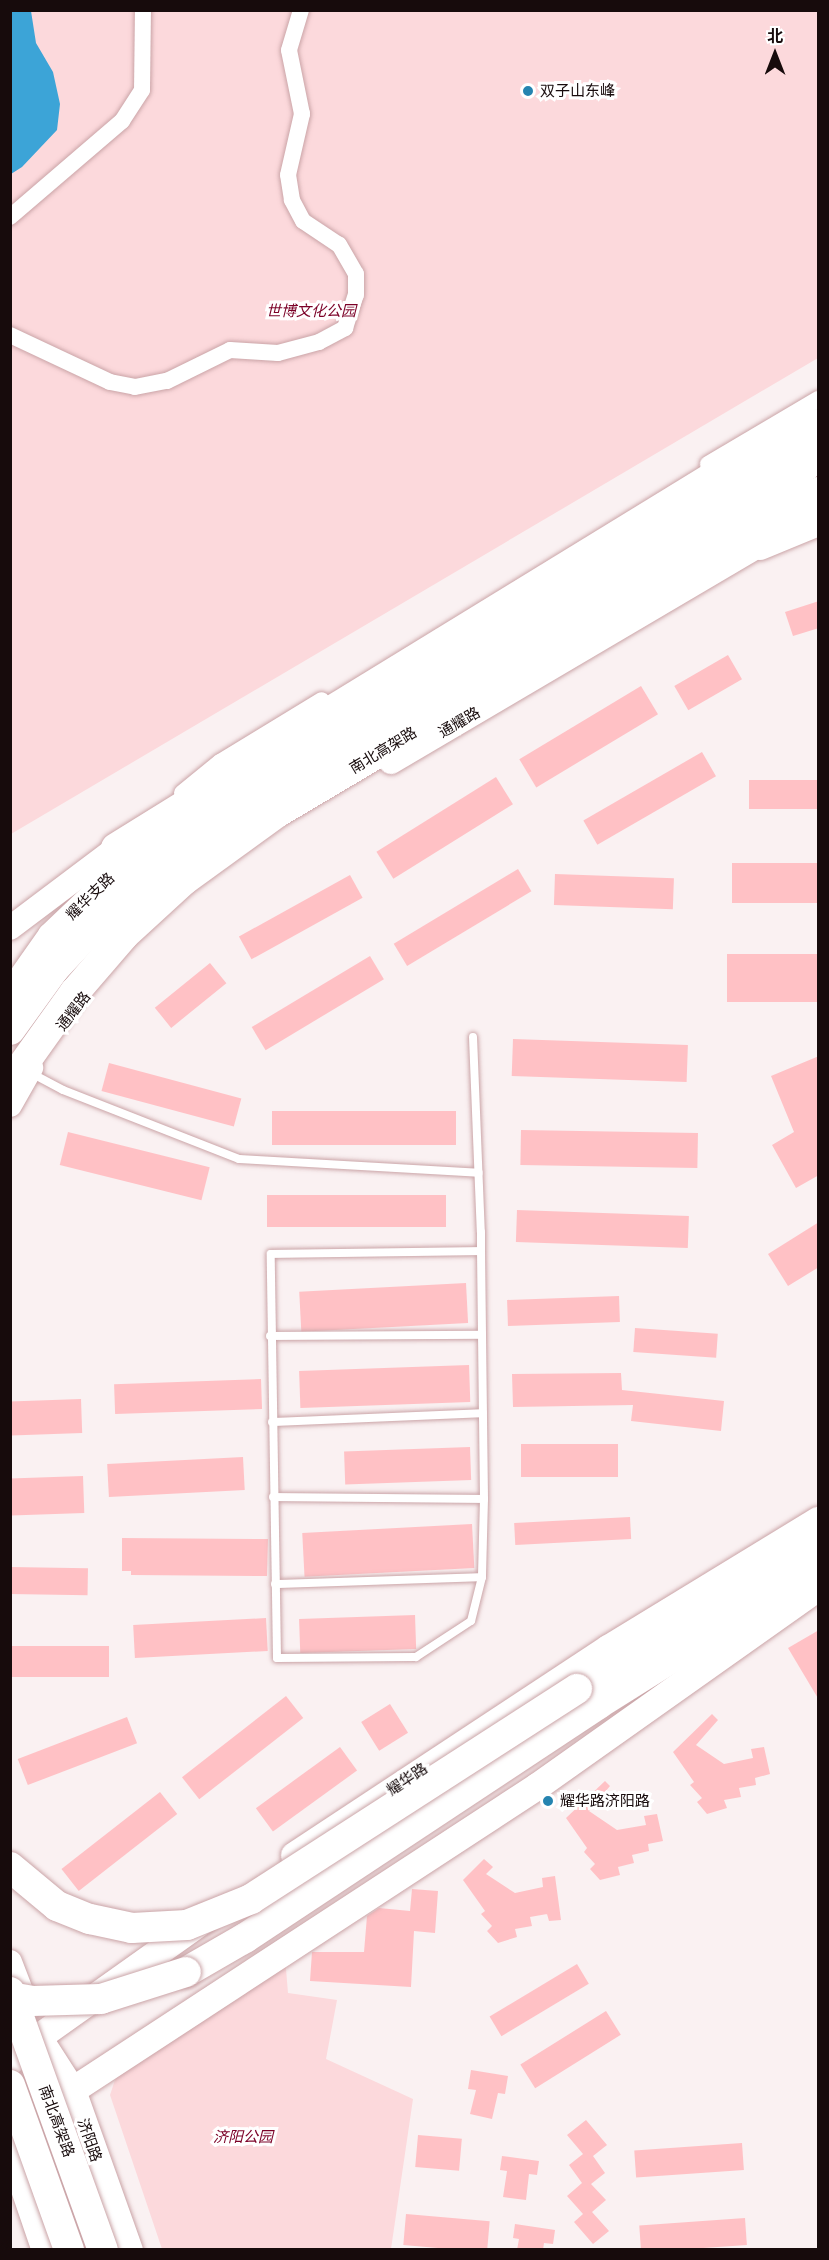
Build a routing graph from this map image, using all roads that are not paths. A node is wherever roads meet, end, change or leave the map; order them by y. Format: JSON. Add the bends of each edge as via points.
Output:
{"nodes":[{"id":1,"x":143,"y":10,"type":"edge"},
{"id":2,"x":302,"y":10,"type":"edge"},
{"id":3,"x":10,"y":217,"type":"edge"},
{"id":4,"x":10,"y":335,"type":"edge"},
{"id":5,"x":819,"y":399,"type":"edge"},
{"id":6,"x":819,"y":424,"type":"edge"},
{"id":7,"x":819,"y":440,"type":"edge"},
{"id":8,"x":819,"y":458,"type":"edge"},
{"id":9,"x":819,"y":492,"type":"edge"},
{"id":10,"x":819,"y":511,"type":"edge"},
{"id":11,"x":819,"y":520,"type":"edge"},
{"id":12,"x":760,"y":545,"type":"junction"},
{"id":13,"x":234,"y":775,"type":"junction"},
{"id":14,"x":190,"y":821,"type":"junction"},
{"id":15,"x":116,"y":848,"type":"junction"},
{"id":16,"x":10,"y":928,"type":"edge"},
{"id":17,"x":10,"y":992,"type":"edge"},
{"id":18,"x":10,"y":1030,"type":"edge"},
{"id":19,"x":473,"y":1037,"type":"dead end"},
{"id":20,"x":19,"y":1077,"type":"edge"},
{"id":21,"x":10,"y":1105,"type":"edge"},
{"id":22,"x":479,"y":1173,"type":"junction"},
{"id":23,"x":482,"y":1251,"type":"junction"},
{"id":24,"x":482,"y":1335,"type":"junction"},
{"id":25,"x":270,"y":1336,"type":"junction"},
{"id":26,"x":483,"y":1413,"type":"junction"},
{"id":27,"x":272,"y":1422,"type":"junction"},
{"id":28,"x":273,"y":1497,"type":"junction"},
{"id":29,"x":484,"y":1499,"type":"junction"},
{"id":30,"x":819,"y":1520,"type":"edge"},
{"id":31,"x":819,"y":1537,"type":"edge"},
{"id":32,"x":819,"y":1566,"type":"edge"},
{"id":33,"x":482,"y":1577,"type":"junction"},
{"id":34,"x":275,"y":1584,"type":"junction"},
{"id":35,"x":819,"y":1587,"type":"edge"},
{"id":36,"x":587,"y":1697,"type":"junction"},
{"id":37,"x":10,"y":1867,"type":"edge"},
{"id":38,"x":10,"y":1962,"type":"edge"},
{"id":39,"x":10,"y":1992,"type":"edge"},
{"id":40,"x":10,"y":1997,"type":"edge"},
{"id":41,"x":38,"y":2037,"type":"junction"},
{"id":42,"x":10,"y":2061,"type":"edge"},
{"id":43,"x":10,"y":2085,"type":"edge"},
{"id":44,"x":72,"y":2090,"type":"junction"},
{"id":45,"x":10,"y":2122,"type":"edge"},
{"id":46,"x":10,"y":2148,"type":"edge"},
{"id":47,"x":45,"y":2250,"type":"edge"},
{"id":48,"x":69,"y":2250,"type":"edge"},
{"id":49,"x":103,"y":2250,"type":"edge"},
{"id":50,"x":129,"y":2250,"type":"edge"}],
"edges":[{"from":1,"to":3,"type":"street","via":[[146,54],[142,90],[122,121]]},
{"from":2,"to":4,"type":"street","via":[[288,50],[302,114],[288,175],[292,200],[303,221],[339,245],[356,274],[356,295],[345,328],[319,342],[278,353],[230,350],[167,381],[135,387],[110,382]]},
{"from":5,"to":15,"type":"street","via":[[220,762]]},
{"from":6,"to":13,"type":"highway","via":[[713,477],[331,711]]},
{"from":7,"to":14,"type":"street","via":[[338,726]]},
{"from":8,"to":18,"type":"highway","name":"南北高架路","via":[[268,790],[166,858],[108,911],[54,969]]},
{"from":9,"to":20,"type":"highway","name":"南北高架路","via":[[278,812],[184,880],[124,934],[75,992]]},
{"from":10,"to":12,"type":"street","name":"通耀路"},
{"from":11,"to":12,"type":"highway"},
{"from":12,"to":20,"type":"street","name":"通耀路","via":[[244,849],[185,894],[129,946],[75,1005]]},
{"from":13,"to":14,"type":"highway"},
{"from":13,"to":15,"type":"highway"},
{"from":14,"to":17,"type":"street","name":"耀华支路","via":[[118,870],[82,903],[50,935]]},
{"from":15,"to":16,"type":"street"},
{"from":19,"to":22,"type":"lane"},
{"from":20,"to":21,"type":"street"},
{"from":20,"to":22,"type":"lane","via":[[63,1090],[239,1160]]},
{"from":22,"to":23,"type":"lane"},
{"from":23,"to":24,"type":"lane"},
{"from":23,"to":25,"type":"lane","via":[[271,1254]]},
{"from":24,"to":25,"type":"lane"},
{"from":24,"to":26,"type":"lane"},
{"from":25,"to":27,"type":"lane"},
{"from":26,"to":27,"type":"lane"},
{"from":26,"to":29,"type":"lane"},
{"from":27,"to":28,"type":"lane"},
{"from":28,"to":29,"type":"lane"},
{"from":28,"to":34,"type":"lane"},
{"from":29,"to":33,"type":"lane"},
{"from":30,"to":41,"type":"main road","name":"耀华路","via":[[425,1766],[249,1884]]},
{"from":31,"to":36,"type":"highway"},
{"from":32,"to":36,"type":"highway"},
{"from":33,"to":34,"type":"lane"},
{"from":33,"to":34,"type":"lane","via":[[471,1621],[416,1657],[277,1658]]},
{"from":35,"to":44,"type":"main road","via":[[537,1786]]},
{"from":36,"to":37,"type":"highway","bridge":true,"via":[[251,1899],[187,1925],[132,1928],[90,1919],[57,1906]]},
{"from":36,"to":40,"type":"highway","bridge":true,"via":[[245,1938],[186,1972],[101,1999],[32,2001]]},
{"from":38,"to":41,"type":"street"},
{"from":39,"to":49,"type":"highway","name":"南北高架路","bridge":true},
{"from":41,"to":42,"type":"main road","name":"耀华路"},
{"from":41,"to":44,"type":"main road","name":"济阳路"},
{"from":43,"to":48,"type":"highway","name":"南北高架路","bridge":true},
{"from":44,"to":45,"type":"main road"},
{"from":44,"to":50,"type":"main road","name":"济阳路"},
{"from":46,"to":47,"type":"main road"}]}
